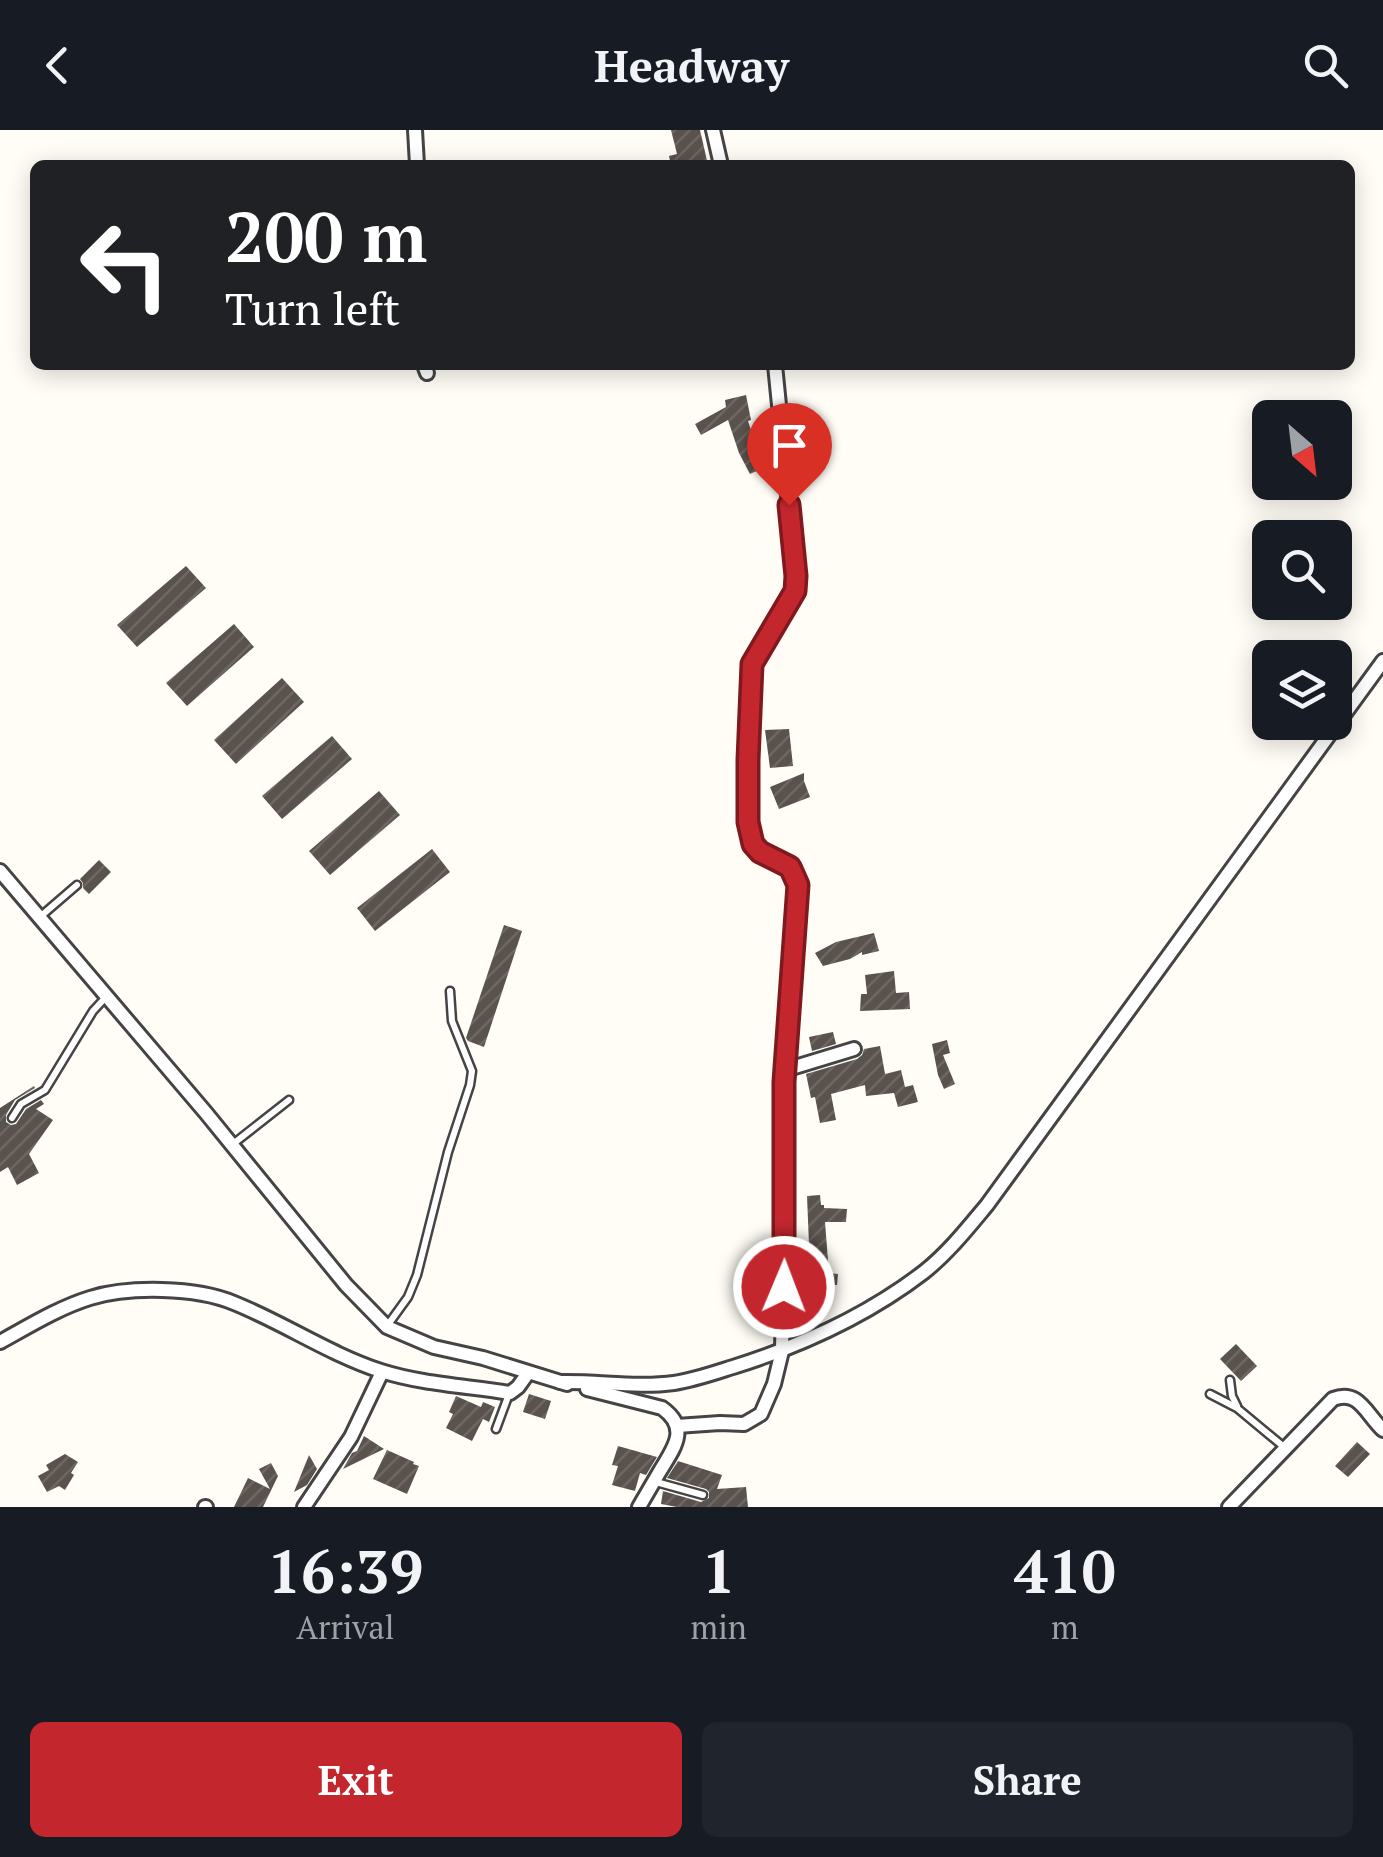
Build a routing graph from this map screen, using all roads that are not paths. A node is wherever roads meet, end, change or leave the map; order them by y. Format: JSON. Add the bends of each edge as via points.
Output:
{"nodes":[{"id":1,"x":415,"y":130,"type":"edge"},
{"id":2,"x":713,"y":130,"type":"edge"},
{"id":3,"x":417,"y":160,"type":"edge"},
{"id":4,"x":720,"y":160,"type":"edge"},
{"id":5,"x":775,"y":370,"type":"edge"},
{"id":6,"x":1383,"y":661,"type":"edge"},
{"id":7,"x":0,"y":872,"type":"edge"},
{"id":8,"x":77,"y":885,"type":"dead end"},
{"id":9,"x":40,"y":916,"type":"junction"},
{"id":10,"x":450,"y":991,"type":"dead end"},
{"id":11,"x":107,"y":996,"type":"junction"},
{"id":12,"x":854,"y":1048,"type":"dead end"},
{"id":13,"x":784,"y":1070,"type":"junction"},
{"id":14,"x":289,"y":1100,"type":"dead end"},
{"id":15,"x":12,"y":1118,"type":"dead end"},
{"id":16,"x":232,"y":1145,"type":"junction"},
{"id":17,"x":387,"y":1327,"type":"junction"},
{"id":18,"x":0,"y":1342,"type":"edge"},
{"id":19,"x":782,"y":1351,"type":"junction"},
{"id":20,"x":382,"y":1372,"type":"junction"},
{"id":21,"x":528,"y":1373,"type":"junction"},
{"id":22,"x":1230,"y":1380,"type":"dead end"},
{"id":23,"x":560,"y":1382,"type":"junction"},
{"id":24,"x":510,"y":1393,"type":"junction"},
{"id":25,"x":1210,"y":1394,"type":"dead end"},
{"id":26,"x":1237,"y":1408,"type":"junction"},
{"id":27,"x":677,"y":1426,"type":"junction"},
{"id":28,"x":496,"y":1428,"type":"dead end"},
{"id":29,"x":1383,"y":1430,"type":"edge"},
{"id":30,"x":1284,"y":1448,"type":"junction"},
{"id":31,"x":654,"y":1481,"type":"junction"},
{"id":32,"x":703,"y":1495,"type":"dead end"},
{"id":33,"x":304,"y":1507,"type":"edge"},
{"id":34,"x":639,"y":1507,"type":"edge"},
{"id":35,"x":1229,"y":1507,"type":"edge"}],
"edges":[{"from":1,"to":3,"type":"street"},
{"from":2,"to":4,"type":"street"},
{"from":5,"to":13,"type":"street","via":[[796,576],[795,591],[752,664],[748,806],[753,844],[790,867],[798,885]]},
{"from":6,"to":19,"type":"street","via":[[959,1239],[887,1296]]},
{"from":7,"to":9,"type":"street"},
{"from":8,"to":9,"type":"lane"},
{"from":9,"to":11,"type":"street"},
{"from":10,"to":17,"type":"lane","via":[[470,1085],[417,1275]]},
{"from":11,"to":15,"type":"lane","via":[[44,1090]]},
{"from":11,"to":16,"type":"street"},
{"from":12,"to":13,"type":"street"},
{"from":13,"to":19,"type":"street"},
{"from":14,"to":16,"type":"lane"},
{"from":16,"to":17,"type":"street"},
{"from":17,"to":21,"type":"street"},
{"from":18,"to":20,"type":"street","via":[[91,1298],[168,1291],[232,1302]]},
{"from":19,"to":23,"type":"street","via":[[677,1382]]},
{"from":19,"to":27,"type":"street","via":[[760,1414],[744,1424]]},
{"from":20,"to":24,"type":"street"},
{"from":20,"to":33,"type":"street","via":[[351,1437]]},
{"from":21,"to":23,"type":"street"},
{"from":21,"to":24,"type":"street"},
{"from":22,"to":26,"type":"lane"},
{"from":23,"to":27,"type":"street","via":[[662,1408]]},
{"from":24,"to":28,"type":"lane"},
{"from":25,"to":26,"type":"lane"},
{"from":26,"to":30,"type":"lane"},
{"from":27,"to":31,"type":"street","via":[[676,1445]]},
{"from":29,"to":30,"type":"street","via":[[1356,1399],[1339,1396]]},
{"from":30,"to":35,"type":"street"},
{"from":31,"to":32,"type":"lane"},
{"from":31,"to":34,"type":"street"}]}
